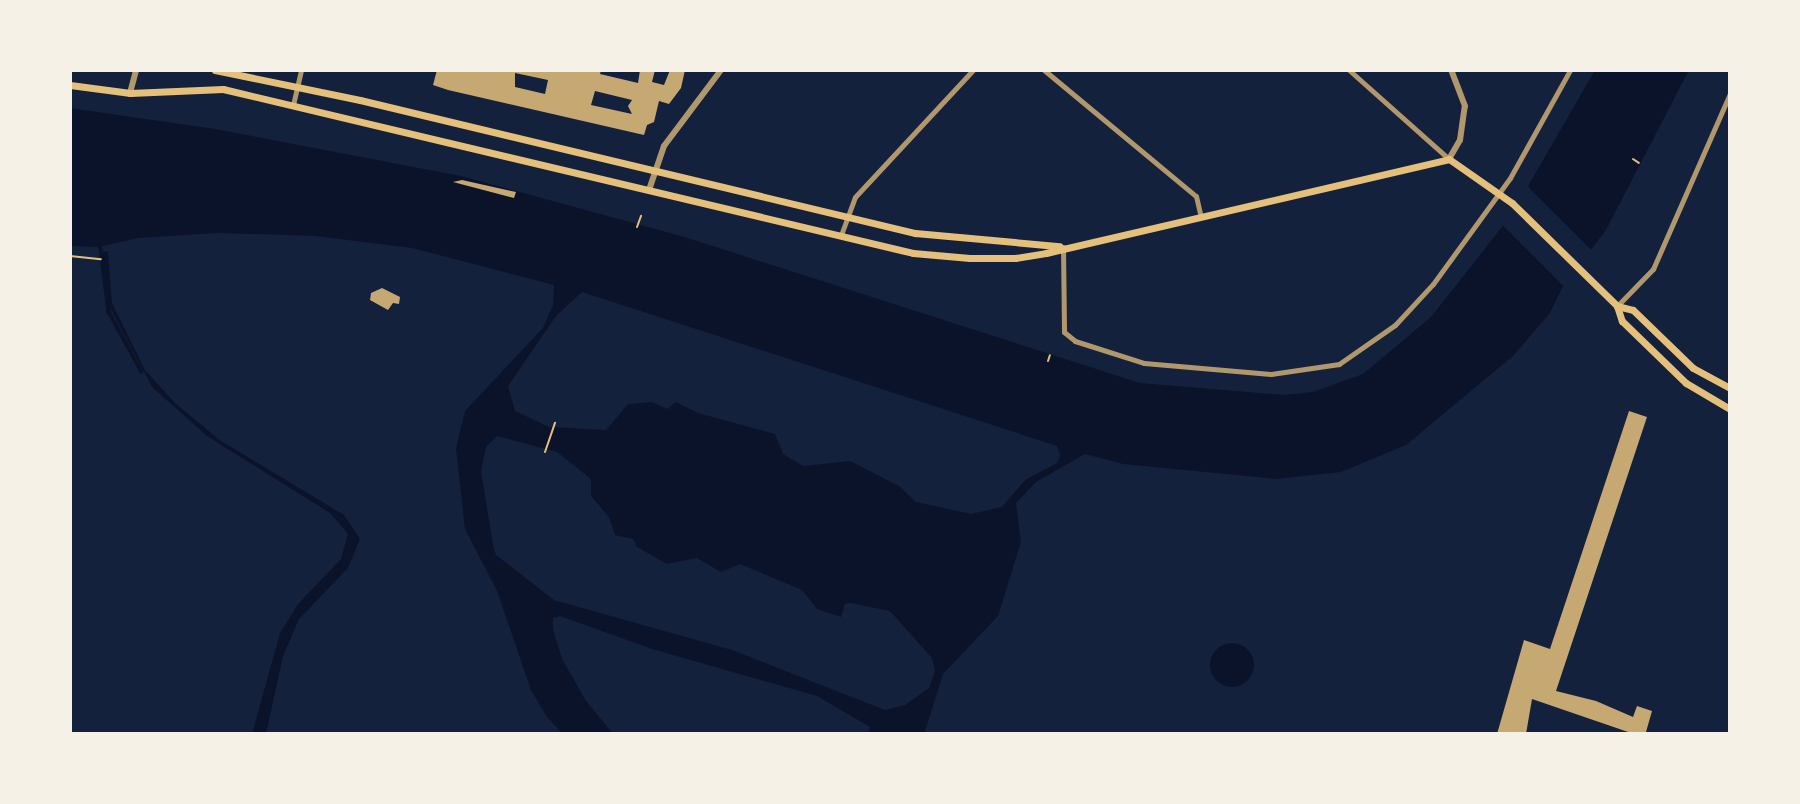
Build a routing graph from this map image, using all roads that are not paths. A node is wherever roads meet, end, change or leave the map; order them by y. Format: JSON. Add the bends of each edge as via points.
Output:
{"nodes":[{"id":1,"x":136,"y":70,"type":"edge"},
{"id":2,"x":215,"y":70,"type":"edge"},
{"id":3,"x":301,"y":70,"type":"edge"},
{"id":4,"x":721,"y":70,"type":"edge"},
{"id":5,"x":973,"y":70,"type":"edge"},
{"id":6,"x":1044,"y":70,"type":"edge"},
{"id":7,"x":1349,"y":70,"type":"edge"},
{"id":8,"x":1451,"y":70,"type":"edge"},
{"id":9,"x":1570,"y":70,"type":"edge"},
{"id":10,"x":70,"y":85,"type":"edge"},
{"id":11,"x":298,"y":85,"type":"junction"},
{"id":12,"x":131,"y":93,"type":"junction"},
{"id":13,"x":1730,"y":94,"type":"edge"},
{"id":14,"x":293,"y":105,"type":"junction"},
{"id":15,"x":1449,"y":159,"type":"junction"},
{"id":16,"x":654,"y":170,"type":"junction"},
{"id":17,"x":649,"y":190,"type":"junction"},
{"id":18,"x":1500,"y":192,"type":"junction"},
{"id":19,"x":1200,"y":214,"type":"junction"},
{"id":20,"x":845,"y":216,"type":"junction"},
{"id":21,"x":841,"y":235,"type":"junction"},
{"id":22,"x":1063,"y":247,"type":"junction"},
{"id":23,"x":1617,"y":306,"type":"junction"},
{"id":24,"x":1730,"y":388,"type":"edge"},
{"id":25,"x":1730,"y":409,"type":"edge"}],
"edges":[{"from":1,"to":12,"type":"street"},
{"from":2,"to":11,"type":"main road"},
{"from":3,"to":11,"type":"street"},
{"from":4,"to":16,"type":"street","via":[[664,146]]},
{"from":5,"to":20,"type":"street","via":[[855,197]]},
{"from":6,"to":19,"type":"street","via":[[1196,196]]},
{"from":7,"to":15,"type":"street"},
{"from":8,"to":15,"type":"street","via":[[1465,106],[1460,140]]},
{"from":9,"to":18,"type":"street"},
{"from":10,"to":12,"type":"main road"},
{"from":11,"to":14,"type":"street"},
{"from":11,"to":16,"type":"main road"},
{"from":12,"to":14,"type":"main road","via":[[223,89]]},
{"from":13,"to":23,"type":"street","via":[[1653,269]]},
{"from":14,"to":17,"type":"main road"},
{"from":15,"to":18,"type":"main road"},
{"from":15,"to":19,"type":"main road"},
{"from":16,"to":17,"type":"street"},
{"from":16,"to":20,"type":"main road"},
{"from":17,"to":21,"type":"main road"},
{"from":18,"to":22,"type":"street","via":[[1433,284],[1395,325],[1339,364],[1296,373],[1144,363],[1075,341],[1064,332]]},
{"from":18,"to":23,"type":"main road"},
{"from":19,"to":22,"type":"main road"},
{"from":20,"to":21,"type":"street"},
{"from":20,"to":22,"type":"main road","via":[[915,233]]},
{"from":21,"to":22,"type":"main road","via":[[913,253],[970,258],[1015,258]]},
{"from":23,"to":24,"type":"main road","via":[[1633,310],[1693,368]]},
{"from":23,"to":25,"type":"main road","via":[[1622,321],[1686,383]]}]}
